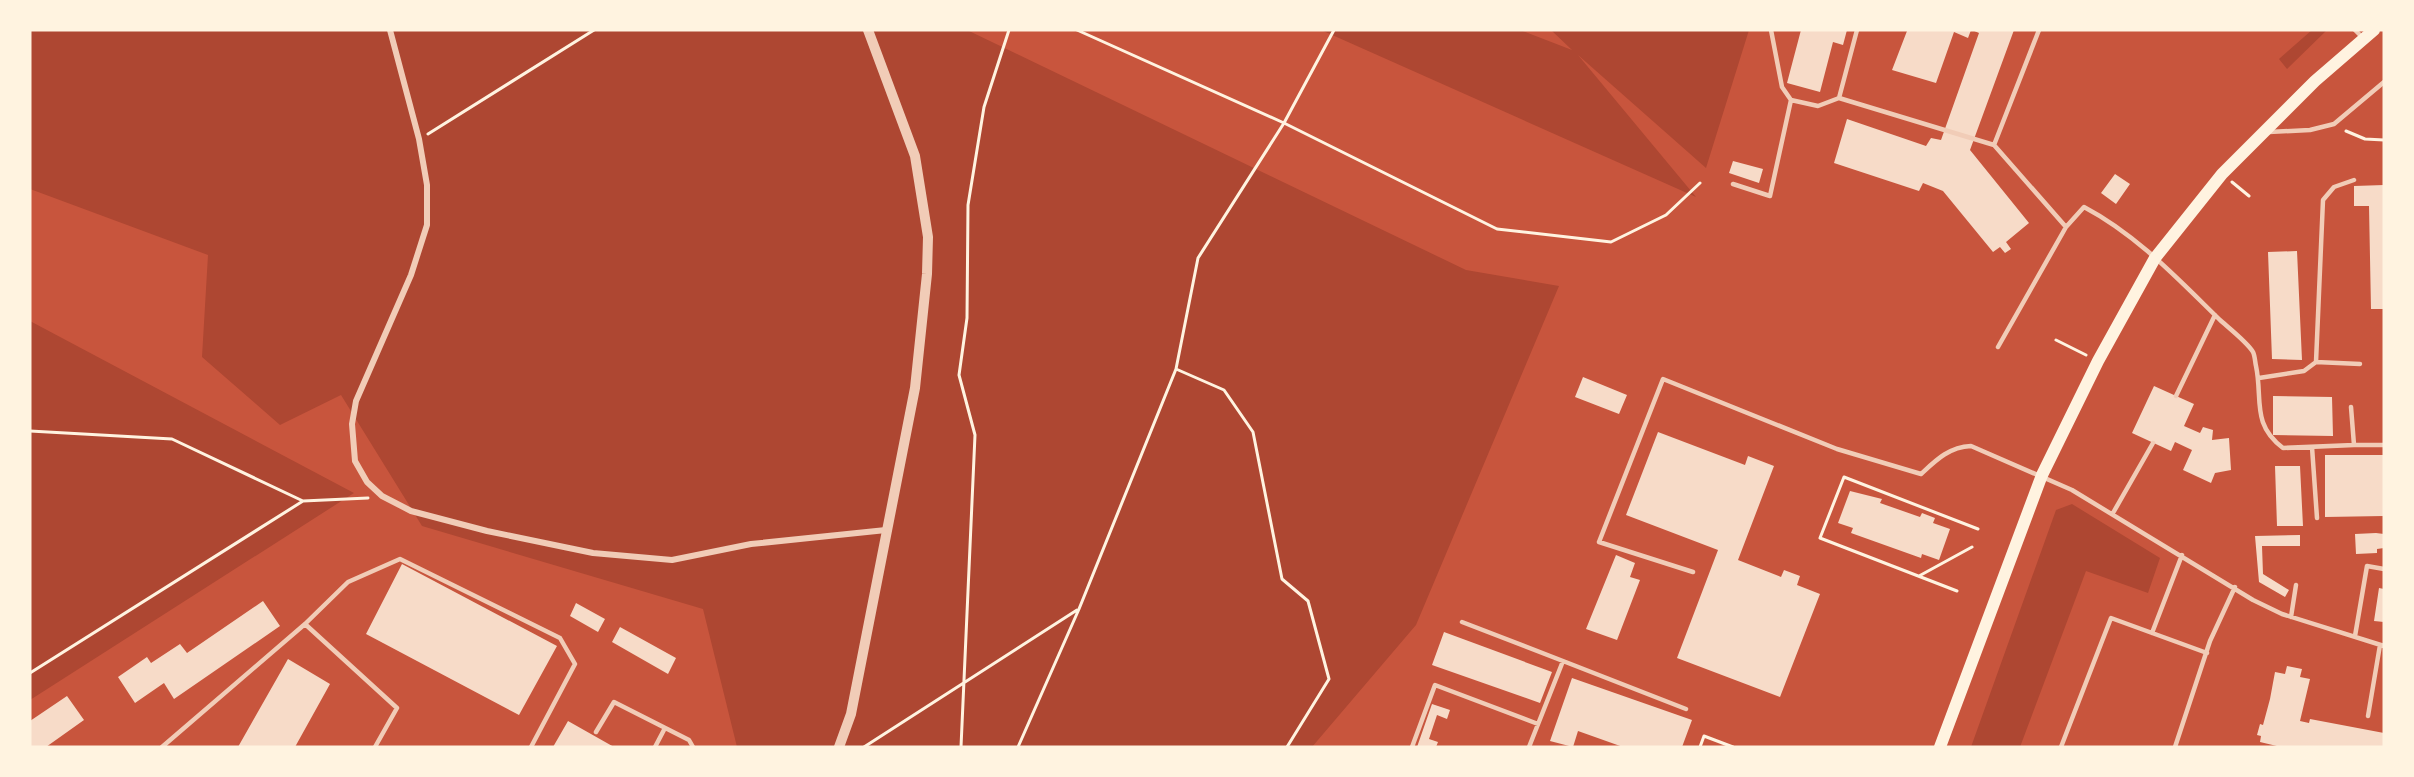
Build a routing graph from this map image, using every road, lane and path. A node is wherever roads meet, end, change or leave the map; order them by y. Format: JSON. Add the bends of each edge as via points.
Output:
{"nodes":[{"id":1,"x":390,"y":30,"type":"edge"},
{"id":2,"x":594,"y":30,"type":"edge"},
{"id":3,"x":868,"y":30,"type":"edge"},
{"id":4,"x":1009,"y":30,"type":"edge"},
{"id":5,"x":1077,"y":30,"type":"edge"},
{"id":6,"x":1334,"y":30,"type":"edge"},
{"id":7,"x":1771,"y":30,"type":"edge"},
{"id":8,"x":1857,"y":30,"type":"edge"},
{"id":9,"x":2039,"y":30,"type":"edge"},
{"id":10,"x":2374,"y":30,"type":"edge"},
{"id":11,"x":2359,"y":34,"type":"edge"},
{"id":12,"x":2384,"y":82,"type":"edge"},
{"id":13,"x":1839,"y":98,"type":"junction"},
{"id":14,"x":1791,"y":100,"type":"junction"},
{"id":15,"x":1284,"y":123,"type":"junction"},
{"id":16,"x":2346,"y":130,"type":"dead end"},
{"id":17,"x":2263,"y":132,"type":"junction"},
{"id":18,"x":419,"y":139,"type":"junction"},
{"id":19,"x":2384,"y":140,"type":"edge"},
{"id":20,"x":1994,"y":145,"type":"junction"},
{"id":21,"x":2222,"y":174,"type":"junction"},
{"id":22,"x":2354,"y":180,"type":"dead end"},
{"id":23,"x":1700,"y":183,"type":"dead end"},
{"id":24,"x":1733,"y":184,"type":"dead end"},
{"id":25,"x":2249,"y":196,"type":"dead end"},
{"id":26,"x":2066,"y":227,"type":"junction"},
{"id":27,"x":2155,"y":258,"type":"junction"},
{"id":28,"x":2215,"y":315,"type":"junction"},
{"id":29,"x":2056,"y":340,"type":"dead end"},
{"id":30,"x":1998,"y":347,"type":"dead end"},
{"id":31,"x":2098,"y":361,"type":"junction"},
{"id":32,"x":2316,"y":362,"type":"junction"},
{"id":33,"x":2360,"y":364,"type":"dead end"},
{"id":34,"x":1176,"y":369,"type":"junction"},
{"id":35,"x":2259,"y":378,"type":"junction"},
{"id":36,"x":2176,"y":396,"type":"dead end"},
{"id":37,"x":2351,"y":407,"type":"dead end"},
{"id":38,"x":30,"y":431,"type":"edge"},
{"id":39,"x":2153,"y":443,"type":"dead end"},
{"id":40,"x":2354,"y":445,"type":"junction"},
{"id":41,"x":2384,"y":445,"type":"edge"},
{"id":42,"x":2312,"y":447,"type":"junction"},
{"id":43,"x":2042,"y":475,"type":"junction"},
{"id":44,"x":382,"y":496,"type":"junction"},
{"id":45,"x":303,"y":501,"type":"junction"},
{"id":46,"x":2113,"y":513,"type":"junction"},
{"id":47,"x":2317,"y":518,"type":"dead end"},
{"id":48,"x":1978,"y":529,"type":"dead end"},
{"id":49,"x":886,"y":530,"type":"junction"},
{"id":50,"x":1972,"y":547,"type":"dead end"},
{"id":51,"x":2182,"y":555,"type":"junction"},
{"id":52,"x":2384,"y":569,"type":"edge"},
{"id":53,"x":1693,"y":572,"type":"dead end"},
{"id":54,"x":1919,"y":576,"type":"junction"},
{"id":55,"x":2296,"y":585,"type":"dead end"},
{"id":56,"x":2235,"y":587,"type":"junction"},
{"id":57,"x":1957,"y":591,"type":"dead end"},
{"id":58,"x":1079,"y":609,"type":"junction"},
{"id":59,"x":2291,"y":616,"type":"junction"},
{"id":60,"x":1462,"y":622,"type":"dead end"},
{"id":61,"x":305,"y":624,"type":"junction"},
{"id":62,"x":2151,"y":633,"type":"junction"},
{"id":63,"x":2355,"y":636,"type":"junction"},
{"id":64,"x":2382,"y":645,"type":"edge"},
{"id":65,"x":2207,"y":653,"type":"junction"},
{"id":66,"x":1563,"y":661,"type":"junction"},
{"id":67,"x":30,"y":673,"type":"edge"},
{"id":68,"x":964,"y":682,"type":"junction"},
{"id":69,"x":1686,"y":709,"type":"dead end"},
{"id":70,"x":2368,"y":716,"type":"dead end"},
{"id":71,"x":1538,"y":724,"type":"junction"},
{"id":72,"x":665,"y":728,"type":"junction"},
{"id":73,"x":596,"y":732,"type":"dead end"},
{"id":74,"x":162,"y":747,"type":"edge"},
{"id":75,"x":375,"y":747,"type":"edge"},
{"id":76,"x":531,"y":747,"type":"edge"},
{"id":77,"x":655,"y":747,"type":"edge"},
{"id":78,"x":693,"y":747,"type":"edge"},
{"id":79,"x":839,"y":747,"type":"edge"},
{"id":80,"x":864,"y":747,"type":"edge"},
{"id":81,"x":961,"y":747,"type":"edge"},
{"id":82,"x":1018,"y":747,"type":"edge"},
{"id":83,"x":1287,"y":747,"type":"edge"},
{"id":84,"x":1413,"y":747,"type":"edge"},
{"id":85,"x":1529,"y":747,"type":"edge"},
{"id":86,"x":1700,"y":747,"type":"edge"},
{"id":87,"x":1733,"y":747,"type":"edge"},
{"id":88,"x":1940,"y":747,"type":"edge"},
{"id":89,"x":2061,"y":747,"type":"edge"},
{"id":90,"x":2175,"y":747,"type":"edge"}],
"edges":[{"from":1,"to":18,"type":"street"},
{"from":2,"to":18,"type":"path"},
{"from":3,"to":49,"type":"street","via":[[915,156],[928,237],[915,388]]},
{"from":4,"to":68,"type":"path","via":[[984,107],[968,205],[967,318],[959,375],[975,435]]},
{"from":5,"to":15,"type":"path"},
{"from":6,"to":15,"type":"path"},
{"from":7,"to":14,"type":"lane","via":[[1782,87]]},
{"from":8,"to":13,"type":"lane"},
{"from":9,"to":20,"type":"lane"},
{"from":10,"to":11,"type":"main road"},
{"from":11,"to":17,"type":"main road"},
{"from":12,"to":17,"type":"lane","via":[[2334,124],[2310,130]]},
{"from":13,"to":14,"type":"lane","via":[[1818,106]]},
{"from":13,"to":20,"type":"lane"},
{"from":14,"to":24,"type":"lane","via":[[1770,196]]},
{"from":15,"to":23,"type":"path","via":[[1497,229],[1611,242],[1666,215]]},
{"from":15,"to":34,"type":"path","via":[[1198,258]]},
{"from":16,"to":19,"type":"path","via":[[2365,140]]},
{"from":17,"to":21,"type":"main road"},
{"from":18,"to":44,"type":"street","via":[[427,185],[427,225],[411,275],[356,401],[352,424],[355,461],[367,482]]},
{"from":20,"to":26,"type":"lane"},
{"from":21,"to":25,"type":"path"},
{"from":21,"to":27,"type":"main road"},
{"from":22,"to":32,"type":"lane","via":[[2334,186],[2323,200]]},
{"from":26,"to":27,"type":"lane","via":[[2084,207],[2106,218]]},
{"from":26,"to":30,"type":"lane"},
{"from":27,"to":28,"type":"lane"},
{"from":27,"to":31,"type":"main road"},
{"from":28,"to":35,"type":"lane","via":[[2253,352]]},
{"from":28,"to":36,"type":"lane"},
{"from":29,"to":31,"type":"path"},
{"from":31,"to":43,"type":"main road"},
{"from":32,"to":33,"type":"lane"},
{"from":32,"to":35,"type":"lane","via":[[2304,371]]},
{"from":34,"to":58,"type":"path"},
{"from":34,"to":83,"type":"path","via":[[1224,390],[1253,432],[1282,579],[1308,601],[1329,679]]},
{"from":35,"to":42,"type":"lane","via":[[2259,407],[2268,434],[2283,448]]},
{"from":37,"to":40,"type":"lane"},
{"from":38,"to":45,"type":"path","via":[[172,439]]},
{"from":39,"to":46,"type":"lane"},
{"from":40,"to":41,"type":"lane"},
{"from":40,"to":42,"type":"lane"},
{"from":42,"to":47,"type":"lane"},
{"from":43,"to":46,"type":"lane"},
{"from":43,"to":53,"type":"lane","via":[[1971,446],[1958,447],[1941,456],[1921,474],[1837,448],[1663,379],[1599,542]]},
{"from":43,"to":88,"type":"main road"},
{"from":44,"to":45,"type":"path"},
{"from":44,"to":49,"type":"street","via":[[411,511],[487,531],[593,553],[672,560],[751,544]]},
{"from":45,"to":67,"type":"path"},
{"from":46,"to":51,"type":"lane"},
{"from":48,"to":54,"type":"path","via":[[1844,477],[1820,538]]},
{"from":49,"to":79,"type":"street","via":[[851,714]]},
{"from":50,"to":54,"type":"path"},
{"from":51,"to":56,"type":"lane"},
{"from":51,"to":62,"type":"lane"},
{"from":52,"to":63,"type":"lane","via":[[2367,566]]},
{"from":54,"to":57,"type":"path"},
{"from":55,"to":59,"type":"lane"},
{"from":56,"to":59,"type":"lane","via":[[2253,600]]},
{"from":56,"to":65,"type":"lane"},
{"from":58,"to":68,"type":"path"},
{"from":58,"to":82,"type":"path"},
{"from":59,"to":63,"type":"lane"},
{"from":60,"to":66,"type":"lane"},
{"from":61,"to":74,"type":"lane"},
{"from":61,"to":75,"type":"lane","via":[[397,708]]},
{"from":61,"to":76,"type":"lane","via":[[348,582],[400,559],[560,638],[575,664]]},
{"from":62,"to":65,"type":"lane"},
{"from":62,"to":89,"type":"lane","via":[[2111,618]]},
{"from":63,"to":64,"type":"lane"},
{"from":64,"to":70,"type":"lane"},
{"from":65,"to":90,"type":"lane"},
{"from":66,"to":69,"type":"lane"},
{"from":66,"to":71,"type":"lane"},
{"from":68,"to":80,"type":"path"},
{"from":68,"to":81,"type":"path"},
{"from":71,"to":84,"type":"lane","via":[[1435,685]]},
{"from":71,"to":85,"type":"lane"},
{"from":72,"to":73,"type":"lane","via":[[614,702]]},
{"from":72,"to":77,"type":"lane"},
{"from":72,"to":78,"type":"lane","via":[[689,740]]},
{"from":86,"to":87,"type":"path","via":[[1704,736]]}]}
